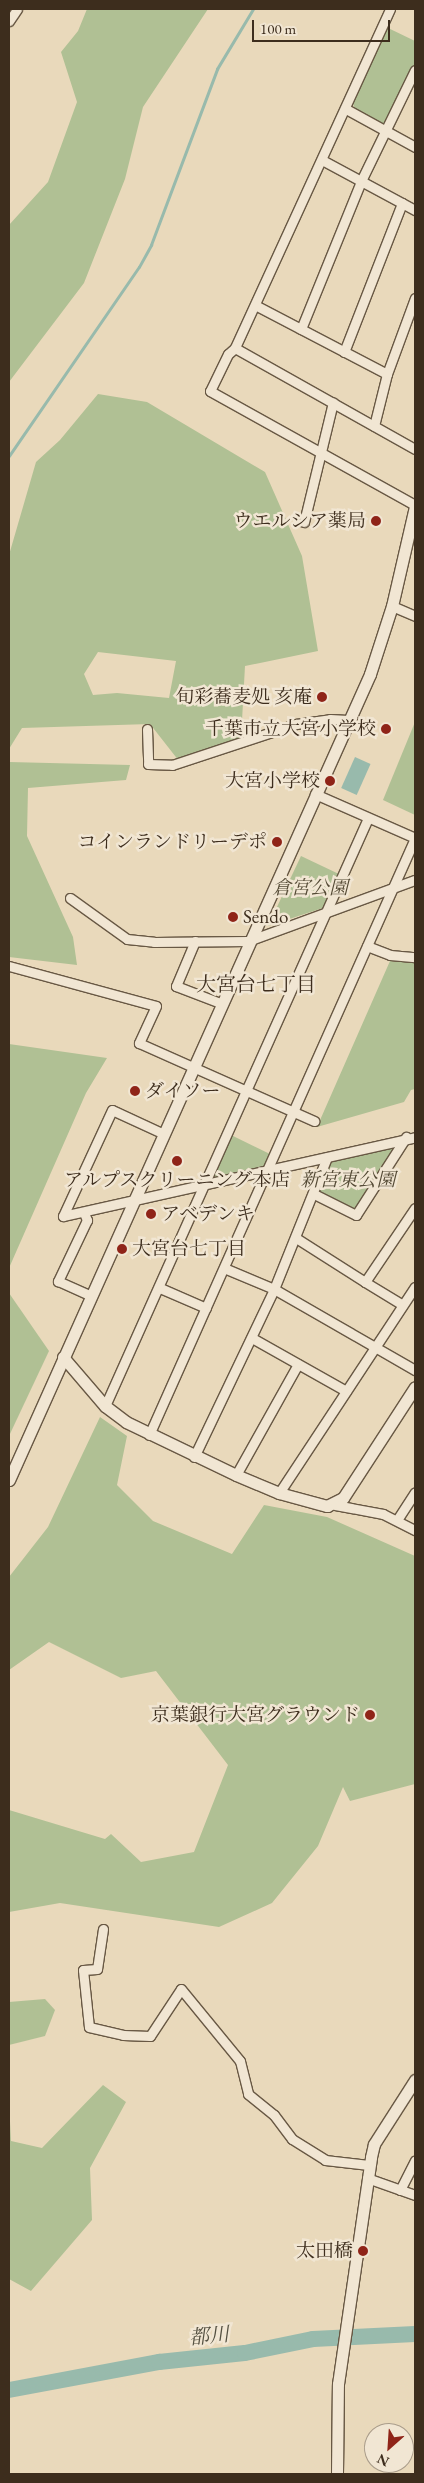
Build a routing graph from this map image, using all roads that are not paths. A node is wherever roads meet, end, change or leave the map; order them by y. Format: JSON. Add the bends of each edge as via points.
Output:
{"nodes":[{"id":1,"x":17,"y":9,"type":"edge"},
{"id":2,"x":390,"y":9,"type":"edge"},
{"id":3,"x":9,"y":21,"type":"edge"},
{"id":4,"x":415,"y":70,"type":"edge"},
{"id":5,"x":412,"y":87,"type":"edge"},
{"id":6,"x":346,"y":108,"type":"junction"},
{"id":7,"x":386,"y":131,"type":"junction"},
{"id":8,"x":415,"y":147,"type":"edge"},
{"id":9,"x":322,"y":160,"type":"junction"},
{"id":10,"x":361,"y":181,"type":"junction"},
{"id":11,"x":402,"y":203,"type":"junction"},
{"id":12,"x":415,"y":210,"type":"edge"},
{"id":13,"x":415,"y":298,"type":"edge"},
{"id":14,"x":255,"y":305,"type":"junction"},
{"id":15,"x":301,"y":329,"type":"junction"},
{"id":16,"x":236,"y":348,"type":"junction"},
{"id":17,"x":344,"y":352,"type":"junction"},
{"id":18,"x":387,"y":374,"type":"junction"},
{"id":19,"x":333,"y":402,"type":"junction"},
{"id":20,"x":374,"y":426,"type":"junction"},
{"id":21,"x":415,"y":449,"type":"edge"},
{"id":22,"x":319,"y":452,"type":"junction"},
{"id":23,"x":415,"y":506,"type":"edge"},
{"id":24,"x":304,"y":522,"type":"dead end"},
{"id":25,"x":392,"y":606,"type":"junction"},
{"id":26,"x":415,"y":616,"type":"edge"},
{"id":27,"x":348,"y":720,"type":"junction"},
{"id":28,"x":147,"y":728,"type":"dead end"},
{"id":29,"x":315,"y":794,"type":"junction"},
{"id":30,"x":368,"y":818,"type":"junction"},
{"id":31,"x":415,"y":838,"type":"edge"},
{"id":32,"x":415,"y":880,"type":"edge"},
{"id":33,"x":392,"y":889,"type":"junction"},
{"id":34,"x":70,"y":898,"type":"dead end"},
{"id":35,"x":326,"y":912,"type":"junction"},
{"id":36,"x":248,"y":940,"type":"junction"},
{"id":37,"x":195,"y":941,"type":"junction"},
{"id":38,"x":367,"y":946,"type":"junction"},
{"id":39,"x":415,"y":957,"type":"edge"},
{"id":40,"x":9,"y":966,"type":"edge"},
{"id":41,"x":220,"y":1003,"type":"junction"},
{"id":42,"x":193,"y":1068,"type":"junction"},
{"id":43,"x":248,"y":1092,"type":"junction"},
{"id":44,"x":293,"y":1112,"type":"junction"},
{"id":45,"x":314,"y":1122,"type":"dead end"},
{"id":46,"x":164,"y":1134,"type":"junction"},
{"id":47,"x":412,"y":1134,"type":"edge"},
{"id":48,"x":327,"y":1157,"type":"junction"},
{"id":49,"x":266,"y":1169,"type":"junction"},
{"id":50,"x":206,"y":1184,"type":"junction"},
{"id":51,"x":314,"y":1194,"type":"junction"},
{"id":52,"x":135,"y":1201,"type":"junction"},
{"id":53,"x":415,"y":1208,"type":"edge"},
{"id":54,"x":84,"y":1213,"type":"junction"},
{"id":55,"x":296,"y":1238,"type":"junction"},
{"id":56,"x":224,"y":1268,"type":"junction"},
{"id":57,"x":365,"y":1282,"type":"junction"},
{"id":58,"x":415,"y":1287,"type":"edge"},
{"id":59,"x":160,"y":1288,"type":"junction"},
{"id":60,"x":274,"y":1289,"type":"junction"},
{"id":61,"x":92,"y":1296,"type":"junction"},
{"id":62,"x":403,"y":1305,"type":"junction"},
{"id":63,"x":206,"y":1308,"type":"junction"},
{"id":64,"x":252,"y":1338,"type":"junction"},
{"id":65,"x":374,"y":1348,"type":"junction"},
{"id":66,"x":64,"y":1357,"type":"junction"},
{"id":67,"x":298,"y":1364,"type":"junction"},
{"id":68,"x":415,"y":1370,"type":"edge"},
{"id":69,"x":415,"y":1387,"type":"edge"},
{"id":70,"x":346,"y":1391,"type":"junction"},
{"id":71,"x":106,"y":1406,"type":"junction"},
{"id":72,"x":149,"y":1435,"type":"junction"},
{"id":73,"x":194,"y":1456,"type":"junction"},
{"id":74,"x":236,"y":1475,"type":"junction"},
{"id":75,"x":9,"y":1480,"type":"edge"},
{"id":76,"x":415,"y":1492,"type":"edge"},
{"id":77,"x":279,"y":1493,"type":"junction"},
{"id":78,"x":335,"y":1504,"type":"junction"},
{"id":79,"x":397,"y":1520,"type":"junction"},
{"id":80,"x":415,"y":1530,"type":"edge"},
{"id":81,"x":103,"y":1929,"type":"dead end"},
{"id":82,"x":415,"y":2080,"type":"edge"},
{"id":83,"x":415,"y":2161,"type":"edge"},
{"id":84,"x":369,"y":2165,"type":"junction"},
{"id":85,"x":367,"y":2178,"type":"junction"},
{"id":86,"x":400,"y":2190,"type":"junction"},
{"id":87,"x":415,"y":2195,"type":"edge"},
{"id":88,"x":337,"y":2474,"type":"edge"}],
"edges":[{"from":1,"to":3,"type":"street"},
{"from":2,"to":6,"type":"street"},
{"from":4,"to":5,"type":"street"},
{"from":5,"to":7,"type":"street"},
{"from":6,"to":7,"type":"street"},
{"from":6,"to":9,"type":"street"},
{"from":7,"to":8,"type":"street"},
{"from":7,"to":10,"type":"street"},
{"from":9,"to":10,"type":"street"},
{"from":9,"to":14,"type":"street"},
{"from":10,"to":11,"type":"street"},
{"from":10,"to":15,"type":"street"},
{"from":11,"to":12,"type":"street"},
{"from":11,"to":17,"type":"street"},
{"from":13,"to":18,"type":"street"},
{"from":14,"to":15,"type":"street"},
{"from":14,"to":16,"type":"street"},
{"from":15,"to":17,"type":"street"},
{"from":16,"to":19,"type":"street"},
{"from":16,"to":22,"type":"street","via":[[228,354],[210,391]]},
{"from":17,"to":18,"type":"street"},
{"from":18,"to":20,"type":"street"},
{"from":19,"to":20,"type":"street"},
{"from":19,"to":22,"type":"street"},
{"from":20,"to":21,"type":"street"},
{"from":22,"to":23,"type":"street"},
{"from":22,"to":24,"type":"street"},
{"from":23,"to":25,"type":"street"},
{"from":25,"to":26,"type":"street"},
{"from":25,"to":27,"type":"street","via":[[370,674]]},
{"from":27,"to":28,"type":"street","via":[[296,724],[172,765],[148,764]]},
{"from":27,"to":29,"type":"street"},
{"from":29,"to":30,"type":"street"},
{"from":29,"to":36,"type":"street"},
{"from":30,"to":31,"type":"street"},
{"from":30,"to":35,"type":"street"},
{"from":31,"to":33,"type":"street"},
{"from":32,"to":33,"type":"street"},
{"from":33,"to":35,"type":"street"},
{"from":33,"to":38,"type":"street"},
{"from":34,"to":37,"type":"street","via":[[127,939]]},
{"from":35,"to":36,"type":"street"},
{"from":35,"to":43,"type":"street"},
{"from":36,"to":37,"type":"street"},
{"from":36,"to":41,"type":"street"},
{"from":37,"to":41,"type":"street","via":[[176,986]]},
{"from":38,"to":39,"type":"street","via":[[390,955]]},
{"from":38,"to":44,"type":"street"},
{"from":40,"to":42,"type":"street","via":[[156,1006],[139,1043]]},
{"from":41,"to":42,"type":"street"},
{"from":42,"to":43,"type":"street"},
{"from":42,"to":46,"type":"street"},
{"from":43,"to":44,"type":"street"},
{"from":43,"to":50,"type":"street"},
{"from":44,"to":45,"type":"street"},
{"from":44,"to":49,"type":"street"},
{"from":46,"to":52,"type":"street"},
{"from":46,"to":54,"type":"street","via":[[112,1110],[63,1216]]},
{"from":47,"to":48,"type":"street"},
{"from":47,"to":51,"type":"street","via":[[356,1215]]},
{"from":48,"to":49,"type":"street"},
{"from":48,"to":51,"type":"street"},
{"from":49,"to":50,"type":"street"},
{"from":49,"to":56,"type":"street"},
{"from":50,"to":52,"type":"street"},
{"from":50,"to":59,"type":"street"},
{"from":51,"to":55,"type":"street"},
{"from":52,"to":54,"type":"street"},
{"from":52,"to":61,"type":"street"},
{"from":53,"to":57,"type":"street"},
{"from":54,"to":61,"type":"street","via":[[87,1220],[58,1282]]},
{"from":55,"to":57,"type":"street"},
{"from":55,"to":60,"type":"street"},
{"from":56,"to":60,"type":"street"},
{"from":56,"to":63,"type":"street"},
{"from":57,"to":62,"type":"street"},
{"from":58,"to":62,"type":"street"},
{"from":59,"to":63,"type":"street"},
{"from":59,"to":71,"type":"street"},
{"from":60,"to":64,"type":"street"},
{"from":60,"to":65,"type":"street"},
{"from":61,"to":66,"type":"street"},
{"from":62,"to":65,"type":"street"},
{"from":63,"to":72,"type":"street"},
{"from":64,"to":67,"type":"street"},
{"from":64,"to":73,"type":"street"},
{"from":65,"to":68,"type":"street"},
{"from":65,"to":70,"type":"street"},
{"from":66,"to":71,"type":"street"},
{"from":66,"to":75,"type":"street"},
{"from":67,"to":70,"type":"street"},
{"from":67,"to":74,"type":"street"},
{"from":69,"to":78,"type":"street"},
{"from":70,"to":77,"type":"street"},
{"from":71,"to":72,"type":"street"},
{"from":72,"to":73,"type":"street"},
{"from":73,"to":74,"type":"street"},
{"from":74,"to":77,"type":"street"},
{"from":76,"to":79,"type":"street"},
{"from":77,"to":78,"type":"street","via":[[327,1506]]},
{"from":78,"to":79,"type":"street","via":[[384,1514]]},
{"from":79,"to":80,"type":"street"},
{"from":81,"to":84,"type":"street","via":[[97,1969],[83,1970],[89,2027],[123,2035],[150,2036],[181,1989],[240,2061],[248,2094],[274,2115],[292,2139],[325,2160]]},
{"from":82,"to":84,"type":"street","via":[[374,2144]]},
{"from":83,"to":86,"type":"street"},
{"from":84,"to":85,"type":"street"},
{"from":85,"to":86,"type":"street"},
{"from":85,"to":88,"type":"street","via":[[336,2405]]},
{"from":86,"to":87,"type":"street"}]}
